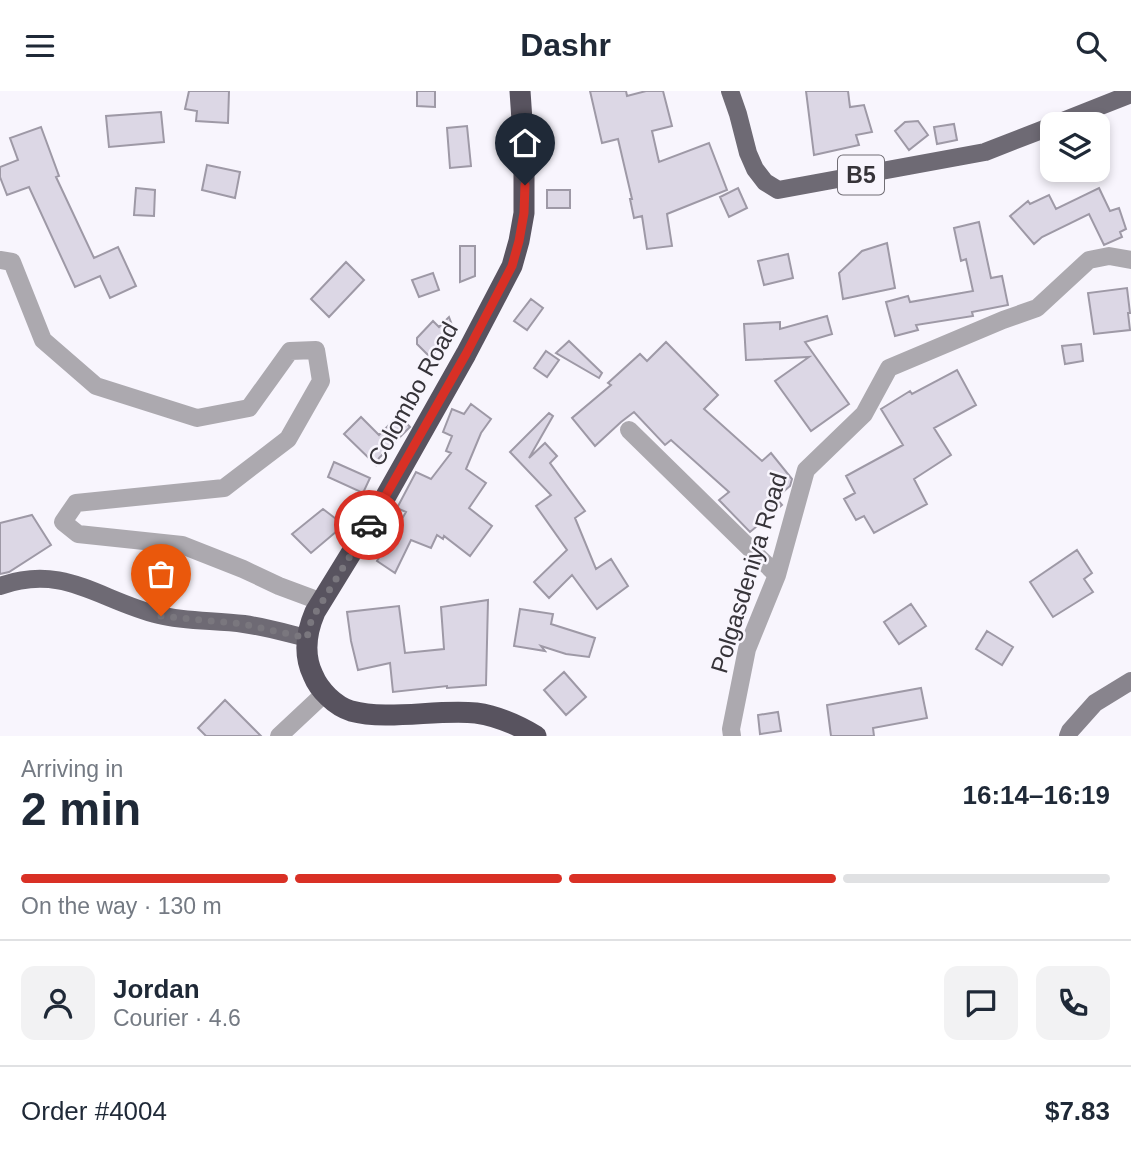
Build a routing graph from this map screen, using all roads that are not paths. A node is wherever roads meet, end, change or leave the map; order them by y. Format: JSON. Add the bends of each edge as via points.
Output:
{"nodes":[{"id":1,"x":520,"y":91,"type":"edge"},
{"id":2,"x":730,"y":91,"type":"edge"},
{"id":3,"x":1131,"y":95,"type":"edge"},
{"id":4,"x":1087,"y":112,"type":"edge"},
{"id":5,"x":1040,"y":130,"type":"edge"},
{"id":6,"x":0,"y":260,"type":"edge"},
{"id":7,"x":1131,"y":260,"type":"edge"},
{"id":8,"x":629,"y":430,"type":"dead end"},
{"id":9,"x":777,"y":575,"type":"junction"},
{"id":10,"x":0,"y":586,"type":"edge"},
{"id":11,"x":321,"y":602,"type":"junction"},
{"id":12,"x":307,"y":638,"type":"junction"},
{"id":13,"x":1131,"y":681,"type":"edge"},
{"id":14,"x":325,"y":693,"type":"junction"},
{"id":15,"x":279,"y":736,"type":"edge"},
{"id":16,"x":536,"y":736,"type":"edge"},
{"id":17,"x":732,"y":736,"type":"edge"},
{"id":18,"x":1068,"y":736,"type":"edge"}],
"edges":[{"from":1,"to":11,"type":"highway","name":"Colombo Road","via":[[524,213],[512,266],[382,503]]},
{"from":2,"to":5,"type":"main road","number":"B5","via":[[755,169],[778,190],[985,152]]},
{"from":3,"to":4,"type":"main road","number":"B5"},
{"from":6,"to":11,"type":"street","via":[[12,262],[43,340],[96,386],[197,418],[249,408],[290,351],[316,350],[321,381],[288,439],[224,488],[76,503],[63,522],[78,534],[182,545]]},
{"from":7,"to":9,"type":"street","name":"Polgasdeniya Road","via":[[1109,256],[1089,260],[1037,308],[889,368],[864,414],[806,470]]},
{"from":8,"to":9,"type":"street"},
{"from":9,"to":17,"type":"street","name":"Polgasdeniya Road","via":[[747,649]]},
{"from":10,"to":12,"type":"main road","via":[[28,579],[62,580],[161,616],[243,624]]},
{"from":11,"to":12,"type":"highway","name":"Colombo Road"},
{"from":12,"to":14,"type":"highway","name":"Colombo Road","via":[[308,663]]},
{"from":13,"to":18,"type":"street","via":[[1095,703]]},
{"from":14,"to":15,"type":"street"},
{"from":14,"to":16,"type":"highway","name":"Colombo Road","via":[[361,713],[478,713],[508,720]]}]}
